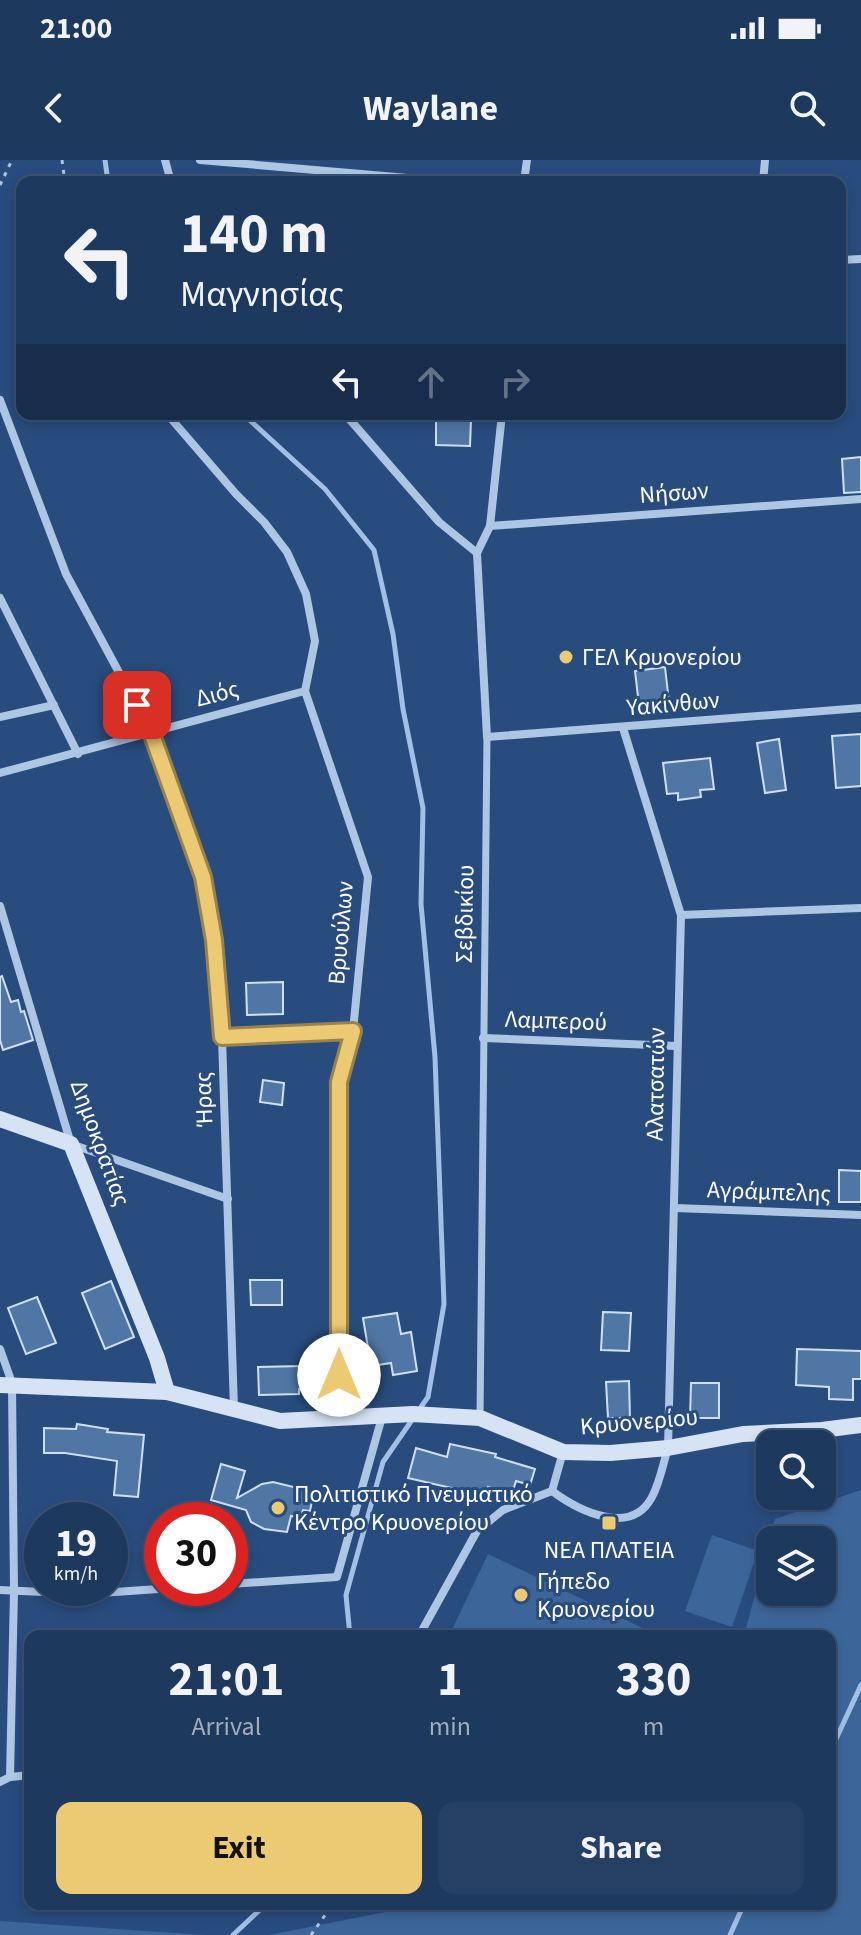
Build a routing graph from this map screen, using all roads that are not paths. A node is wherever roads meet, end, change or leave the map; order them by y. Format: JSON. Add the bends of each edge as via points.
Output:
{"nodes":[{"id":1,"x":200,"y":160,"type":"edge"},
{"id":2,"x":385,"y":176,"type":"edge"},
{"id":3,"x":0,"y":400,"type":"edge"},
{"id":4,"x":172,"y":420,"type":"edge"},
{"id":5,"x":350,"y":420,"type":"edge"},
{"id":6,"x":501,"y":420,"type":"edge"},
{"id":7,"x":861,"y":499,"type":"edge"},
{"id":8,"x":490,"y":526,"type":"junction"},
{"id":9,"x":477,"y":553,"type":"junction"},
{"id":10,"x":0,"y":598,"type":"edge"},
{"id":11,"x":305,"y":691,"type":"junction"},
{"id":12,"x":54,"y":705,"type":"junction"},
{"id":13,"x":861,"y":708,"type":"edge"},
{"id":14,"x":0,"y":717,"type":"edge"},
{"id":15,"x":623,"y":728,"type":"junction"},
{"id":16,"x":151,"y":732,"type":"junction"},
{"id":17,"x":487,"y":737,"type":"junction"},
{"id":18,"x":78,"y":754,"type":"junction"},
{"id":19,"x":0,"y":773,"type":"edge"},
{"id":20,"x":0,"y":906,"type":"edge"},
{"id":21,"x":861,"y":908,"type":"edge"},
{"id":22,"x":681,"y":915,"type":"junction"},
{"id":23,"x":353,"y":1031,"type":"junction"},
{"id":24,"x":222,"y":1037,"type":"junction"},
{"id":25,"x":483,"y":1038,"type":"junction"},
{"id":26,"x":676,"y":1046,"type":"junction"},
{"id":27,"x":0,"y":1119,"type":"edge"},
{"id":28,"x":71,"y":1144,"type":"junction"},
{"id":29,"x":228,"y":1199,"type":"junction"},
{"id":30,"x":675,"y":1208,"type":"junction"},
{"id":31,"x":861,"y":1215,"type":"edge"},
{"id":32,"x":0,"y":1349,"type":"edge"},
{"id":33,"x":6,"y":1384,"type":"edge"},
{"id":34,"x":167,"y":1392,"type":"junction"},
{"id":35,"x":234,"y":1409,"type":"junction"},
{"id":36,"x":382,"y":1417,"type":"junction"},
{"id":37,"x":480,"y":1418,"type":"junction"},
{"id":38,"x":339,"y":1419,"type":"junction"},
{"id":39,"x":861,"y":1425,"type":"edge"},
{"id":40,"x":668,"y":1448,"type":"junction"},
{"id":41,"x":563,"y":1452,"type":"junction"},
{"id":42,"x":552,"y":1491,"type":"junction"},
{"id":43,"x":248,"y":1583,"type":"edge"},
{"id":44,"x":0,"y":1590,"type":"edge"},
{"id":45,"x":144,"y":1590,"type":"edge"},
{"id":46,"x":14,"y":1591,"type":"junction"},
{"id":47,"x":422,"y":1630,"type":"edge"},
{"id":48,"x":0,"y":1772,"type":"edge"},
{"id":49,"x":24,"y":1776,"type":"edge"},
{"id":50,"x":10,"y":1777,"type":"junction"},
{"id":51,"x":0,"y":1782,"type":"edge"}],
"edges":[{"from":1,"to":2,"type":"street"},
{"from":3,"to":16,"type":"street","name":"Ήρας","via":[[66,574]]},
{"from":4,"to":11,"type":"street","via":[[287,552],[306,594],[315,641]]},
{"from":5,"to":9,"type":"street","via":[[439,522]]},
{"from":6,"to":8,"type":"street","name":"Σεβδικίου"},
{"from":7,"to":8,"type":"street","name":"Νήσων"},
{"from":8,"to":9,"type":"street","name":"Σεβδικίου"},
{"from":9,"to":17,"type":"street","name":"Σεβδικίου"},
{"from":10,"to":12,"type":"street"},
{"from":11,"to":16,"type":"street","name":"Διός"},
{"from":11,"to":23,"type":"street","name":"Βρυούλων","via":[[368,877]]},
{"from":12,"to":14,"type":"street"},
{"from":12,"to":18,"type":"street"},
{"from":13,"to":15,"type":"street","name":"Υακίνθων"},
{"from":15,"to":17,"type":"street","name":"Υακίνθων"},
{"from":15,"to":22,"type":"street","name":"Αλατσατών"},
{"from":16,"to":18,"type":"street","name":"Διός"},
{"from":16,"to":24,"type":"street","name":"Ήρας","via":[[203,877]]},
{"from":17,"to":25,"type":"street","name":"Σεβδικίου"},
{"from":18,"to":19,"type":"street","name":"Διός"},
{"from":20,"to":28,"type":"street","name":"Δημοκρατίας"},
{"from":21,"to":22,"type":"street"},
{"from":22,"to":26,"type":"street","name":"Αλατσατών"},
{"from":23,"to":24,"type":"street"},
{"from":23,"to":38,"type":"street","name":"Βρυούλων","via":[[339,1082]]},
{"from":24,"to":29,"type":"street","name":"Ήρας"},
{"from":25,"to":26,"type":"street","name":"Λαμπερού"},
{"from":25,"to":37,"type":"street","name":"Σεβδικίου"},
{"from":26,"to":30,"type":"street","name":"Αλατσατών"},
{"from":27,"to":28,"type":"main road"},
{"from":28,"to":29,"type":"street"},
{"from":28,"to":34,"type":"main road","name":"Δημοκρατίας"},
{"from":29,"to":35,"type":"street","name":"Ήρας"},
{"from":30,"to":31,"type":"street","name":"Αγράμπελης"},
{"from":30,"to":40,"type":"street","name":"Αλατσατών"},
{"from":32,"to":33,"type":"street"},
{"from":33,"to":34,"type":"main road","name":"Κρυονερίου"},
{"from":33,"to":46,"type":"street"},
{"from":34,"to":35,"type":"main road","name":"Κρυονερίου"},
{"from":35,"to":38,"type":"main road","name":"Κρυονερίου","via":[[280,1421]]},
{"from":36,"to":37,"type":"main road","name":"Κρυονερίου"},
{"from":36,"to":38,"type":"main road","name":"Κρυονερίου"},
{"from":36,"to":43,"type":"street","via":[[337,1577]]},
{"from":37,"to":41,"type":"main road","name":"Κρυονερίου"},
{"from":39,"to":40,"type":"main road","name":"Κρυονερίου","via":[[743,1434]]},
{"from":40,"to":41,"type":"main road","name":"Κρυονερίου"},
{"from":40,"to":42,"type":"street","name":"Αλατσατών","via":[[651,1498],[638,1514],[616,1518],[576,1509]]},
{"from":41,"to":42,"type":"street"},
{"from":42,"to":47,"type":"street","via":[[503,1510],[477,1531]]},
{"from":44,"to":46,"type":"street"},
{"from":45,"to":46,"type":"street"},
{"from":46,"to":50,"type":"street"},
{"from":48,"to":50,"type":"street"},
{"from":49,"to":50,"type":"street"},
{"from":50,"to":51,"type":"street"}]}
